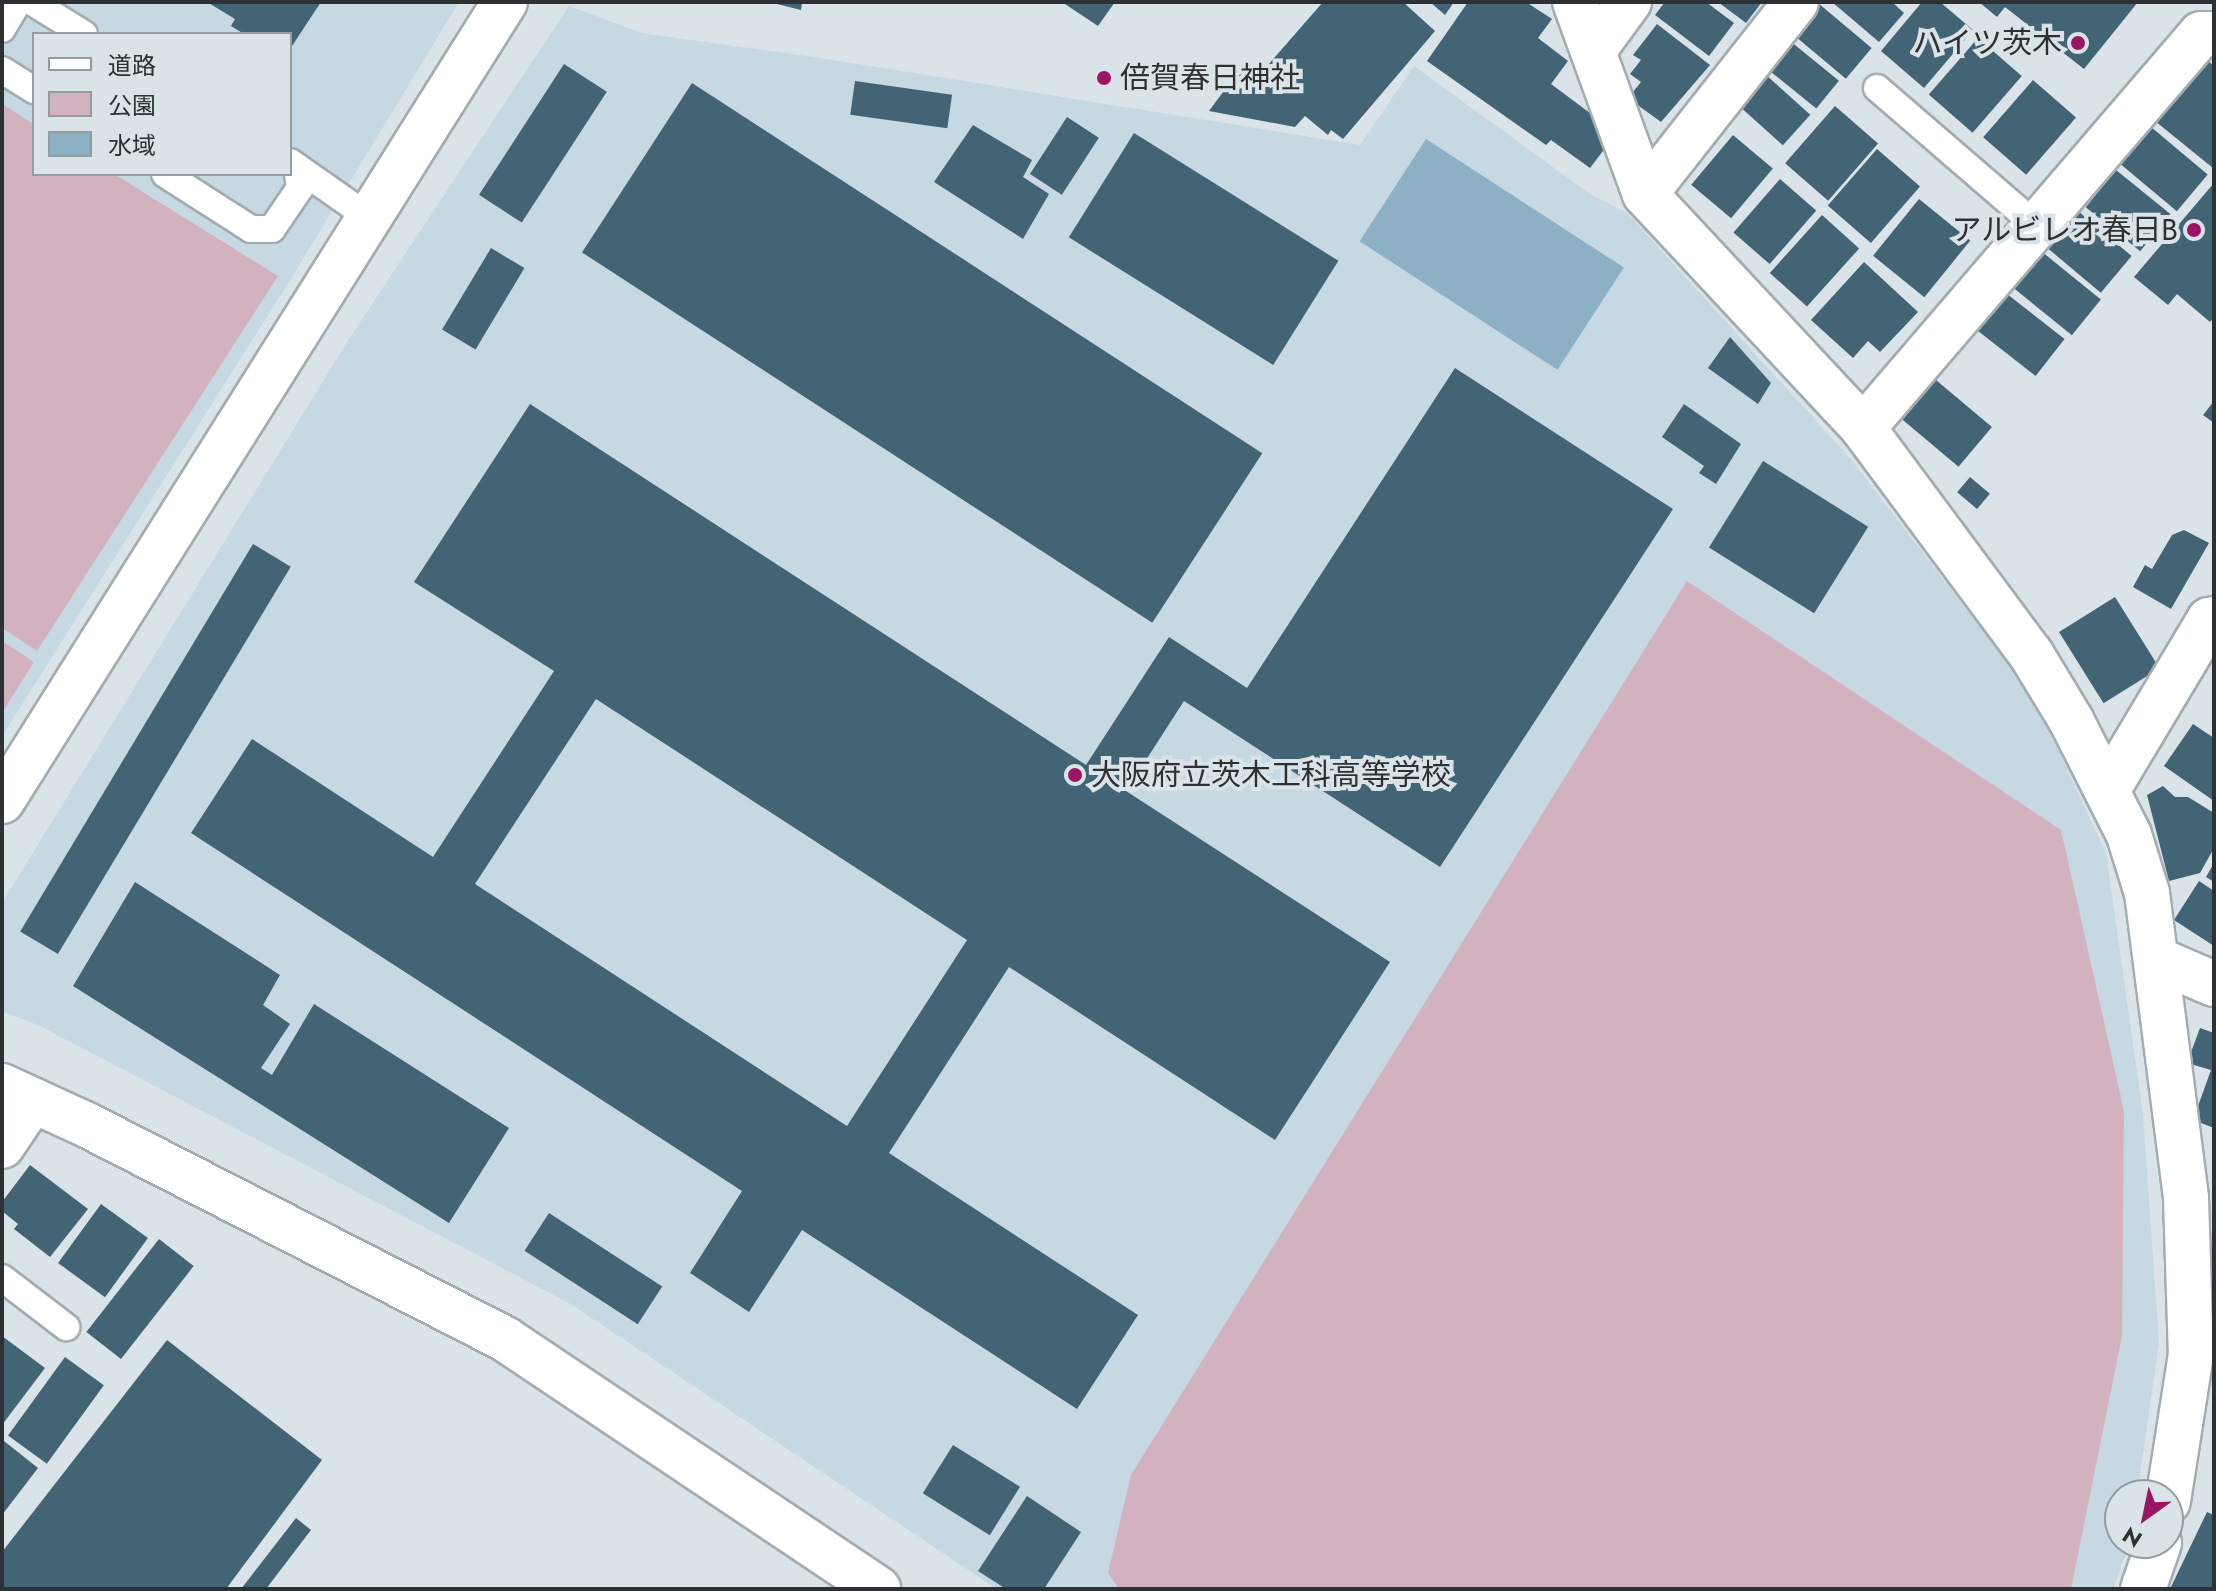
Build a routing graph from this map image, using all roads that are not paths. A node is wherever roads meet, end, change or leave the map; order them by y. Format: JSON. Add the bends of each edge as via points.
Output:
{"nodes":[{"id":1,"x":18,"y":2,"type":"edge"},
{"id":2,"x":32,"y":2,"type":"edge"},
{"id":3,"x":505,"y":2,"type":"edge"},
{"id":4,"x":1575,"y":2,"type":"edge"},
{"id":5,"x":1629,"y":2,"type":"edge"},
{"id":6,"x":1796,"y":2,"type":"edge"},
{"id":7,"x":2,"y":29,"type":"edge"},
{"id":8,"x":81,"y":32,"type":"edge"},
{"id":9,"x":2214,"y":34,"type":"edge"},
{"id":10,"x":1593,"y":51,"type":"junction"},
{"id":11,"x":2,"y":70,"type":"edge"},
{"id":12,"x":1877,"y":88,"type":"dead end"},
{"id":13,"x":32,"y":89,"type":"edge"},
{"id":14,"x":293,"y":164,"type":"edge"},
{"id":15,"x":168,"y":176,"type":"edge"},
{"id":16,"x":1645,"y":194,"type":"junction"},
{"id":17,"x":367,"y":216,"type":"junction"},
{"id":18,"x":2037,"y":226,"type":"junction"},
{"id":19,"x":1863,"y":428,"type":"junction"},
{"id":20,"x":2214,"y":619,"type":"edge"},
{"id":21,"x":2108,"y":789,"type":"junction"},
{"id":22,"x":2,"y":801,"type":"edge"},
{"id":23,"x":2156,"y":959,"type":"junction"},
{"id":24,"x":2214,"y":984,"type":"edge"},
{"id":25,"x":18,"y":1093,"type":"edge"},
{"id":26,"x":2,"y":1146,"type":"edge"},
{"id":27,"x":2197,"y":1154,"type":"edge"},
{"id":28,"x":2,"y":1278,"type":"edge"},
{"id":29,"x":66,"y":1327,"type":"dead end"},
{"id":30,"x":2171,"y":1479,"type":"edge"},
{"id":31,"x":2153,"y":1559,"type":"edge"},
{"id":32,"x":878,"y":1589,"type":"edge"},
{"id":33,"x":2143,"y":1589,"type":"edge"}],
"edges":[{"from":1,"to":7,"type":"lane"},
{"from":2,"to":8,"type":"lane"},
{"from":3,"to":17,"type":"street"},
{"from":4,"to":10,"type":"street"},
{"from":5,"to":10,"type":"street"},
{"from":6,"to":16,"type":"street"},
{"from":9,"to":18,"type":"street","via":[[2201,34]]},
{"from":10,"to":16,"type":"street"},
{"from":11,"to":13,"type":"lane"},
{"from":12,"to":18,"type":"lane"},
{"from":14,"to":15,"type":"lane","via":[[300,188],[272,229],[251,229]]},
{"from":14,"to":17,"type":"lane"},
{"from":16,"to":19,"type":"street"},
{"from":17,"to":22,"type":"street"},
{"from":18,"to":19,"type":"street"},
{"from":19,"to":21,"type":"street","via":[[2031,654]]},
{"from":20,"to":21,"type":"street"},
{"from":21,"to":23,"type":"street","via":[[2147,893]]},
{"from":23,"to":24,"type":"street"},
{"from":23,"to":27,"type":"street"},
{"from":25,"to":26,"type":"street"},
{"from":25,"to":32,"type":"street","via":[[505,1339]]},
{"from":27,"to":30,"type":"street","via":[[2186,1198],[2191,1354]]},
{"from":28,"to":29,"type":"lane"},
{"from":31,"to":33,"type":"street"}]}
